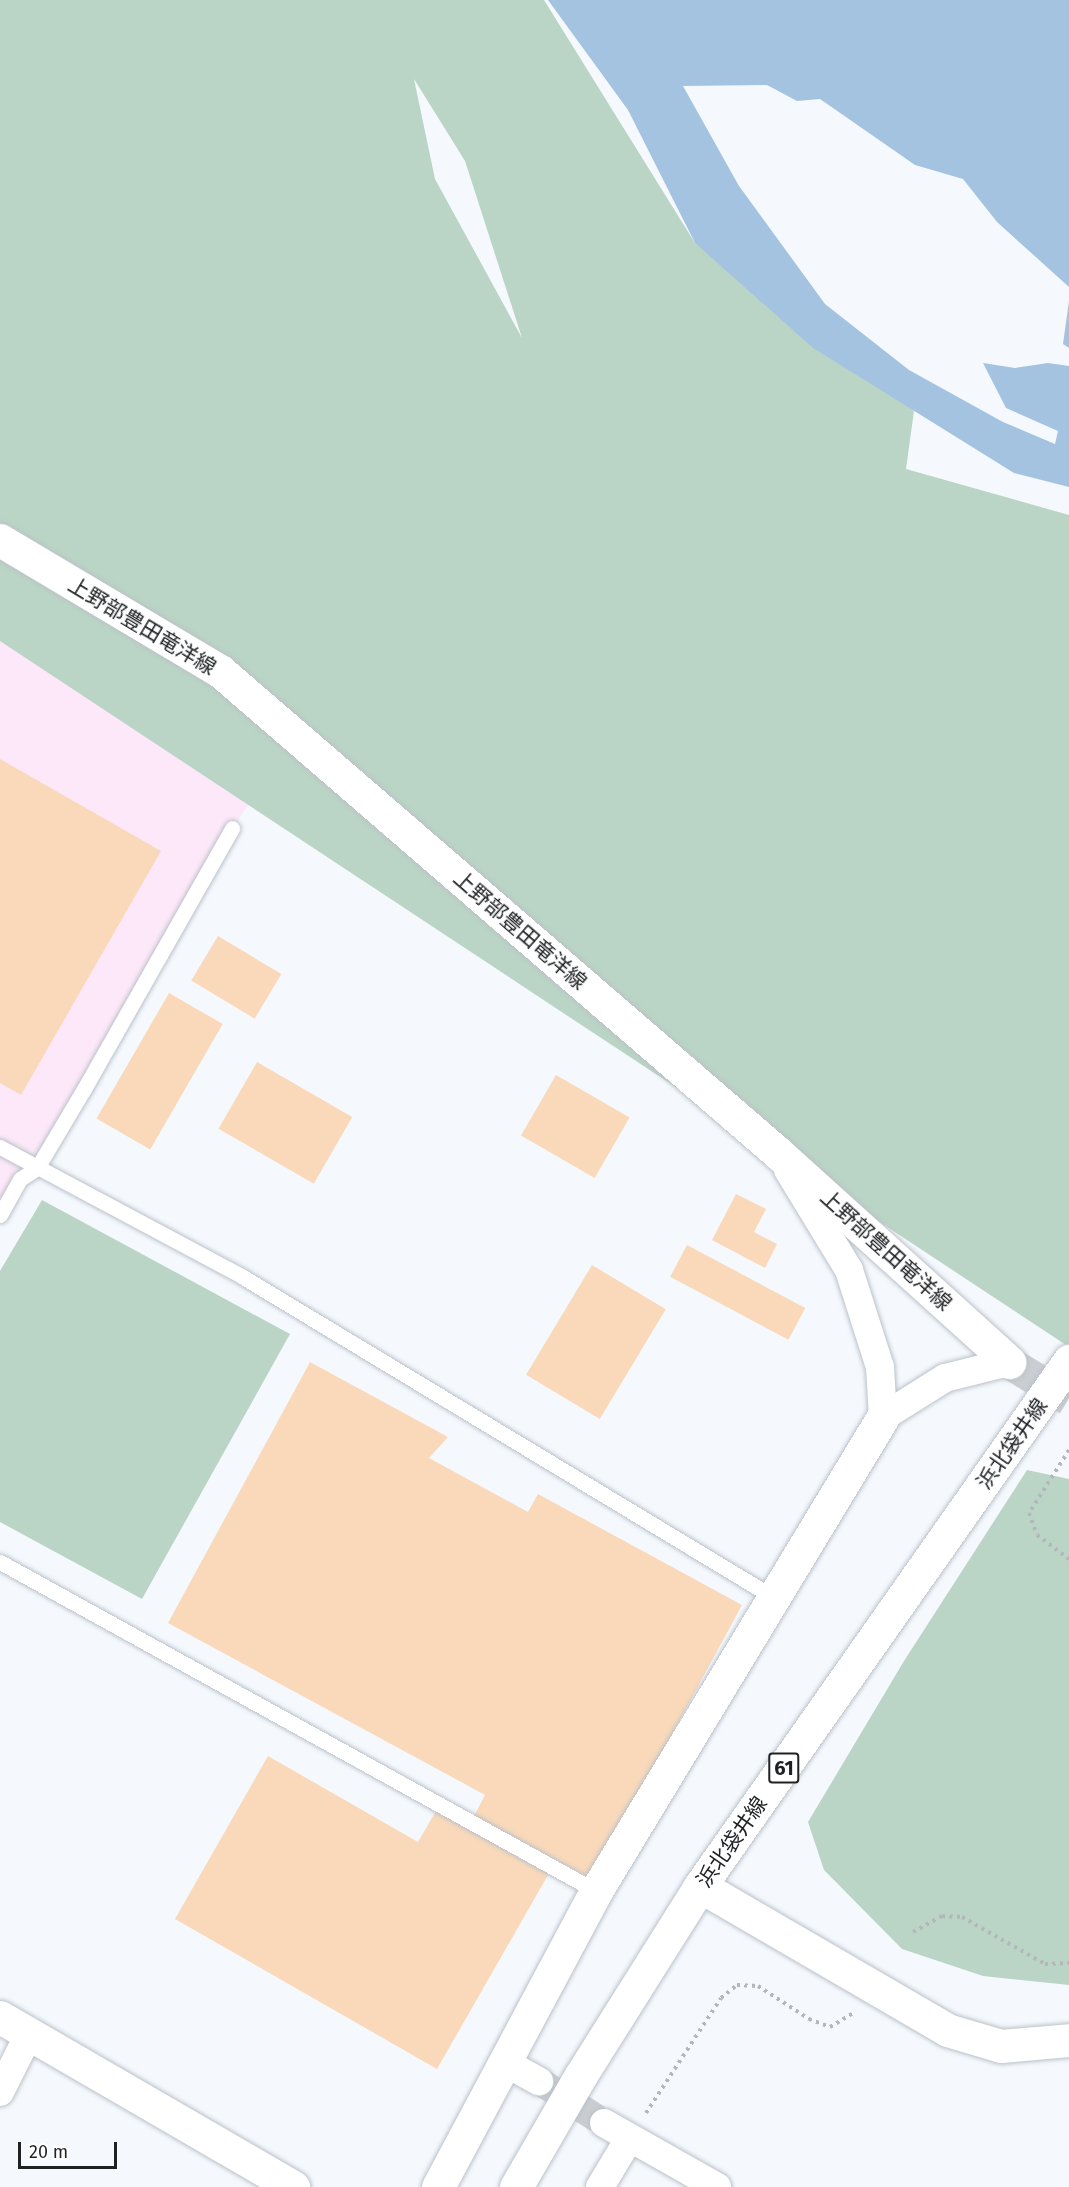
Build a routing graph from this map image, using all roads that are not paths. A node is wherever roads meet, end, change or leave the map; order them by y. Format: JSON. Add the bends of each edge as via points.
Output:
{"nodes":[{"id":1,"x":0,"y":540,"type":"edge"},
{"id":2,"x":232,"y":828,"type":"dead end"},
{"id":3,"x":0,"y":1147,"type":"edge"},
{"id":4,"x":778,"y":1153,"type":"junction"},
{"id":5,"x":37,"y":1168,"type":"junction"},
{"id":6,"x":0,"y":1215,"type":"edge"},
{"id":7,"x":1069,"y":1361,"type":"edge"},
{"id":8,"x":1009,"y":1362,"type":"joint"},
{"id":9,"x":884,"y":1417,"type":"junction"},
{"id":10,"x":0,"y":1562,"type":"edge"},
{"id":11,"x":773,"y":1597,"type":"junction"},
{"id":12,"x":700,"y":1886,"type":"junction"},
{"id":13,"x":596,"y":1891,"type":"junction"},
{"id":14,"x":0,"y":2017,"type":"edge"},
{"id":15,"x":29,"y":2034,"type":"junction"},
{"id":16,"x":1069,"y":2040,"type":"edge"},
{"id":17,"x":506,"y":2063,"type":"junction"},
{"id":18,"x":538,"y":2081,"type":"tunnel mouth"},
{"id":19,"x":0,"y":2092,"type":"edge"},
{"id":20,"x":604,"y":2123,"type":"tunnel mouth"},
{"id":21,"x":629,"y":2139,"type":"junction"},
{"id":22,"x":293,"y":2187,"type":"edge"},
{"id":23,"x":438,"y":2187,"type":"edge"},
{"id":24,"x":516,"y":2187,"type":"edge"},
{"id":25,"x":600,"y":2187,"type":"edge"},
{"id":26,"x":717,"y":2187,"type":"edge"}],
"edges":[{"from":1,"to":4,"type":"main road","name":"上野部豊田竜洋線","via":[[220,671]]},
{"from":2,"to":5,"type":"lane"},
{"from":3,"to":5,"type":"lane"},
{"from":4,"to":8,"type":"main road","name":"上野部豊田竜洋線"},
{"from":4,"to":9,"type":"street","via":[[849,1270],[880,1366]]},
{"from":5,"to":6,"type":"lane","via":[[20,1179]]},
{"from":5,"to":11,"type":"lane","via":[[243,1277]]},
{"from":7,"to":12,"type":"main road","name":"浜北袋井線","number":"61"},
{"from":8,"to":9,"type":"street","via":[[945,1378]]},
{"from":9,"to":11,"type":"main road"},
{"from":10,"to":13,"type":"lane"},
{"from":11,"to":13,"type":"main road"},
{"from":12,"to":16,"type":"main road","via":[[947,2030],[1001,2046]]},
{"from":12,"to":24,"type":"main road","name":"浜北袋井線","number":"61"},
{"from":13,"to":17,"type":"main road"},
{"from":14,"to":15,"type":"main road"},
{"from":15,"to":19,"type":"street"},
{"from":15,"to":22,"type":"main road"},
{"from":17,"to":18,"type":"street"},
{"from":17,"to":23,"type":"main road"},
{"from":20,"to":21,"type":"street"},
{"from":21,"to":25,"type":"street"},
{"from":21,"to":26,"type":"street"}]}
